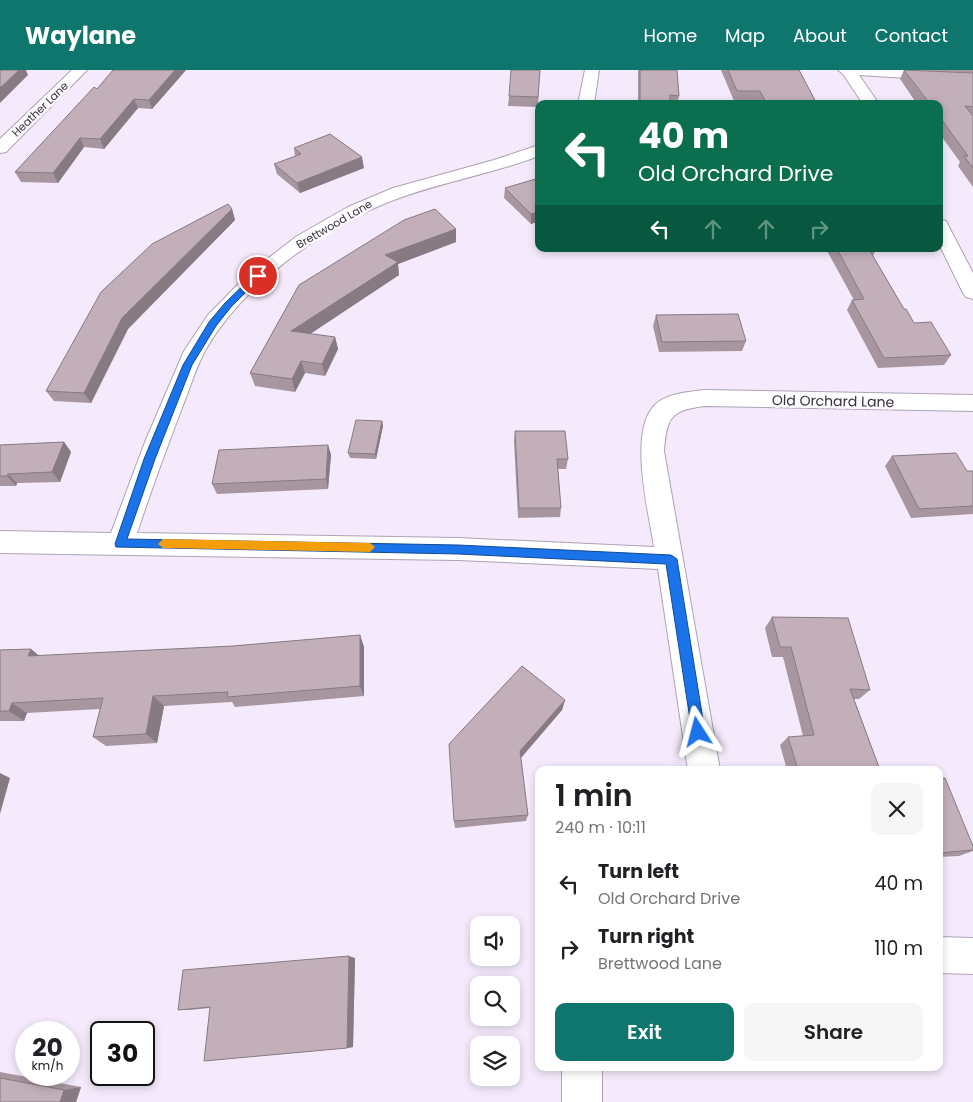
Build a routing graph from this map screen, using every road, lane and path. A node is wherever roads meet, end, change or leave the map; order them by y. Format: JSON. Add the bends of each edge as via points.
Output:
{"nodes":[{"id":1,"x":80,"y":70,"type":"edge"},
{"id":2,"x":592,"y":70,"type":"edge"},
{"id":3,"x":846,"y":70,"type":"edge"},
{"id":4,"x":973,"y":78,"type":"edge"},
{"id":5,"x":587,"y":100,"type":"edge"},
{"id":6,"x":868,"y":100,"type":"edge"},
{"id":7,"x":0,"y":148,"type":"edge"},
{"id":8,"x":535,"y":151,"type":"edge"},
{"id":9,"x":943,"y":233,"type":"edge"},
{"id":10,"x":973,"y":293,"type":"edge"},
{"id":11,"x":973,"y":403,"type":"edge"},
{"id":12,"x":0,"y":542,"type":"edge"},
{"id":13,"x":120,"y":544,"type":"junction"},
{"id":14,"x":671,"y":559,"type":"junction"},
{"id":15,"x":703,"y":766,"type":"edge"},
{"id":16,"x":943,"y":955,"type":"edge"},
{"id":17,"x":973,"y":956,"type":"edge"},
{"id":18,"x":582,"y":1071,"type":"edge"},
{"id":19,"x":582,"y":1102,"type":"edge"}],
"edges":[{"from":1,"to":7,"type":"street","name":"Heather Lane"},
{"from":2,"to":5,"type":"street"},
{"from":3,"to":4,"type":"street"},
{"from":3,"to":6,"type":"street"},
{"from":8,"to":13,"type":"street","name":"Brettwood Lane","via":[[430,181],[377,200],[283,254],[245,287],[212,324],[187,365]]},
{"from":9,"to":10,"type":"street"},
{"from":11,"to":14,"type":"street","name":"Old Orchard Lane","via":[[704,398],[668,405],[654,426],[652,451]]},
{"from":12,"to":13,"type":"street"},
{"from":13,"to":14,"type":"street","via":[[458,549]]},
{"from":14,"to":15,"type":"street","name":"Old Orchard Lane"},
{"from":16,"to":17,"type":"street"},
{"from":18,"to":19,"type":"street"}]}
